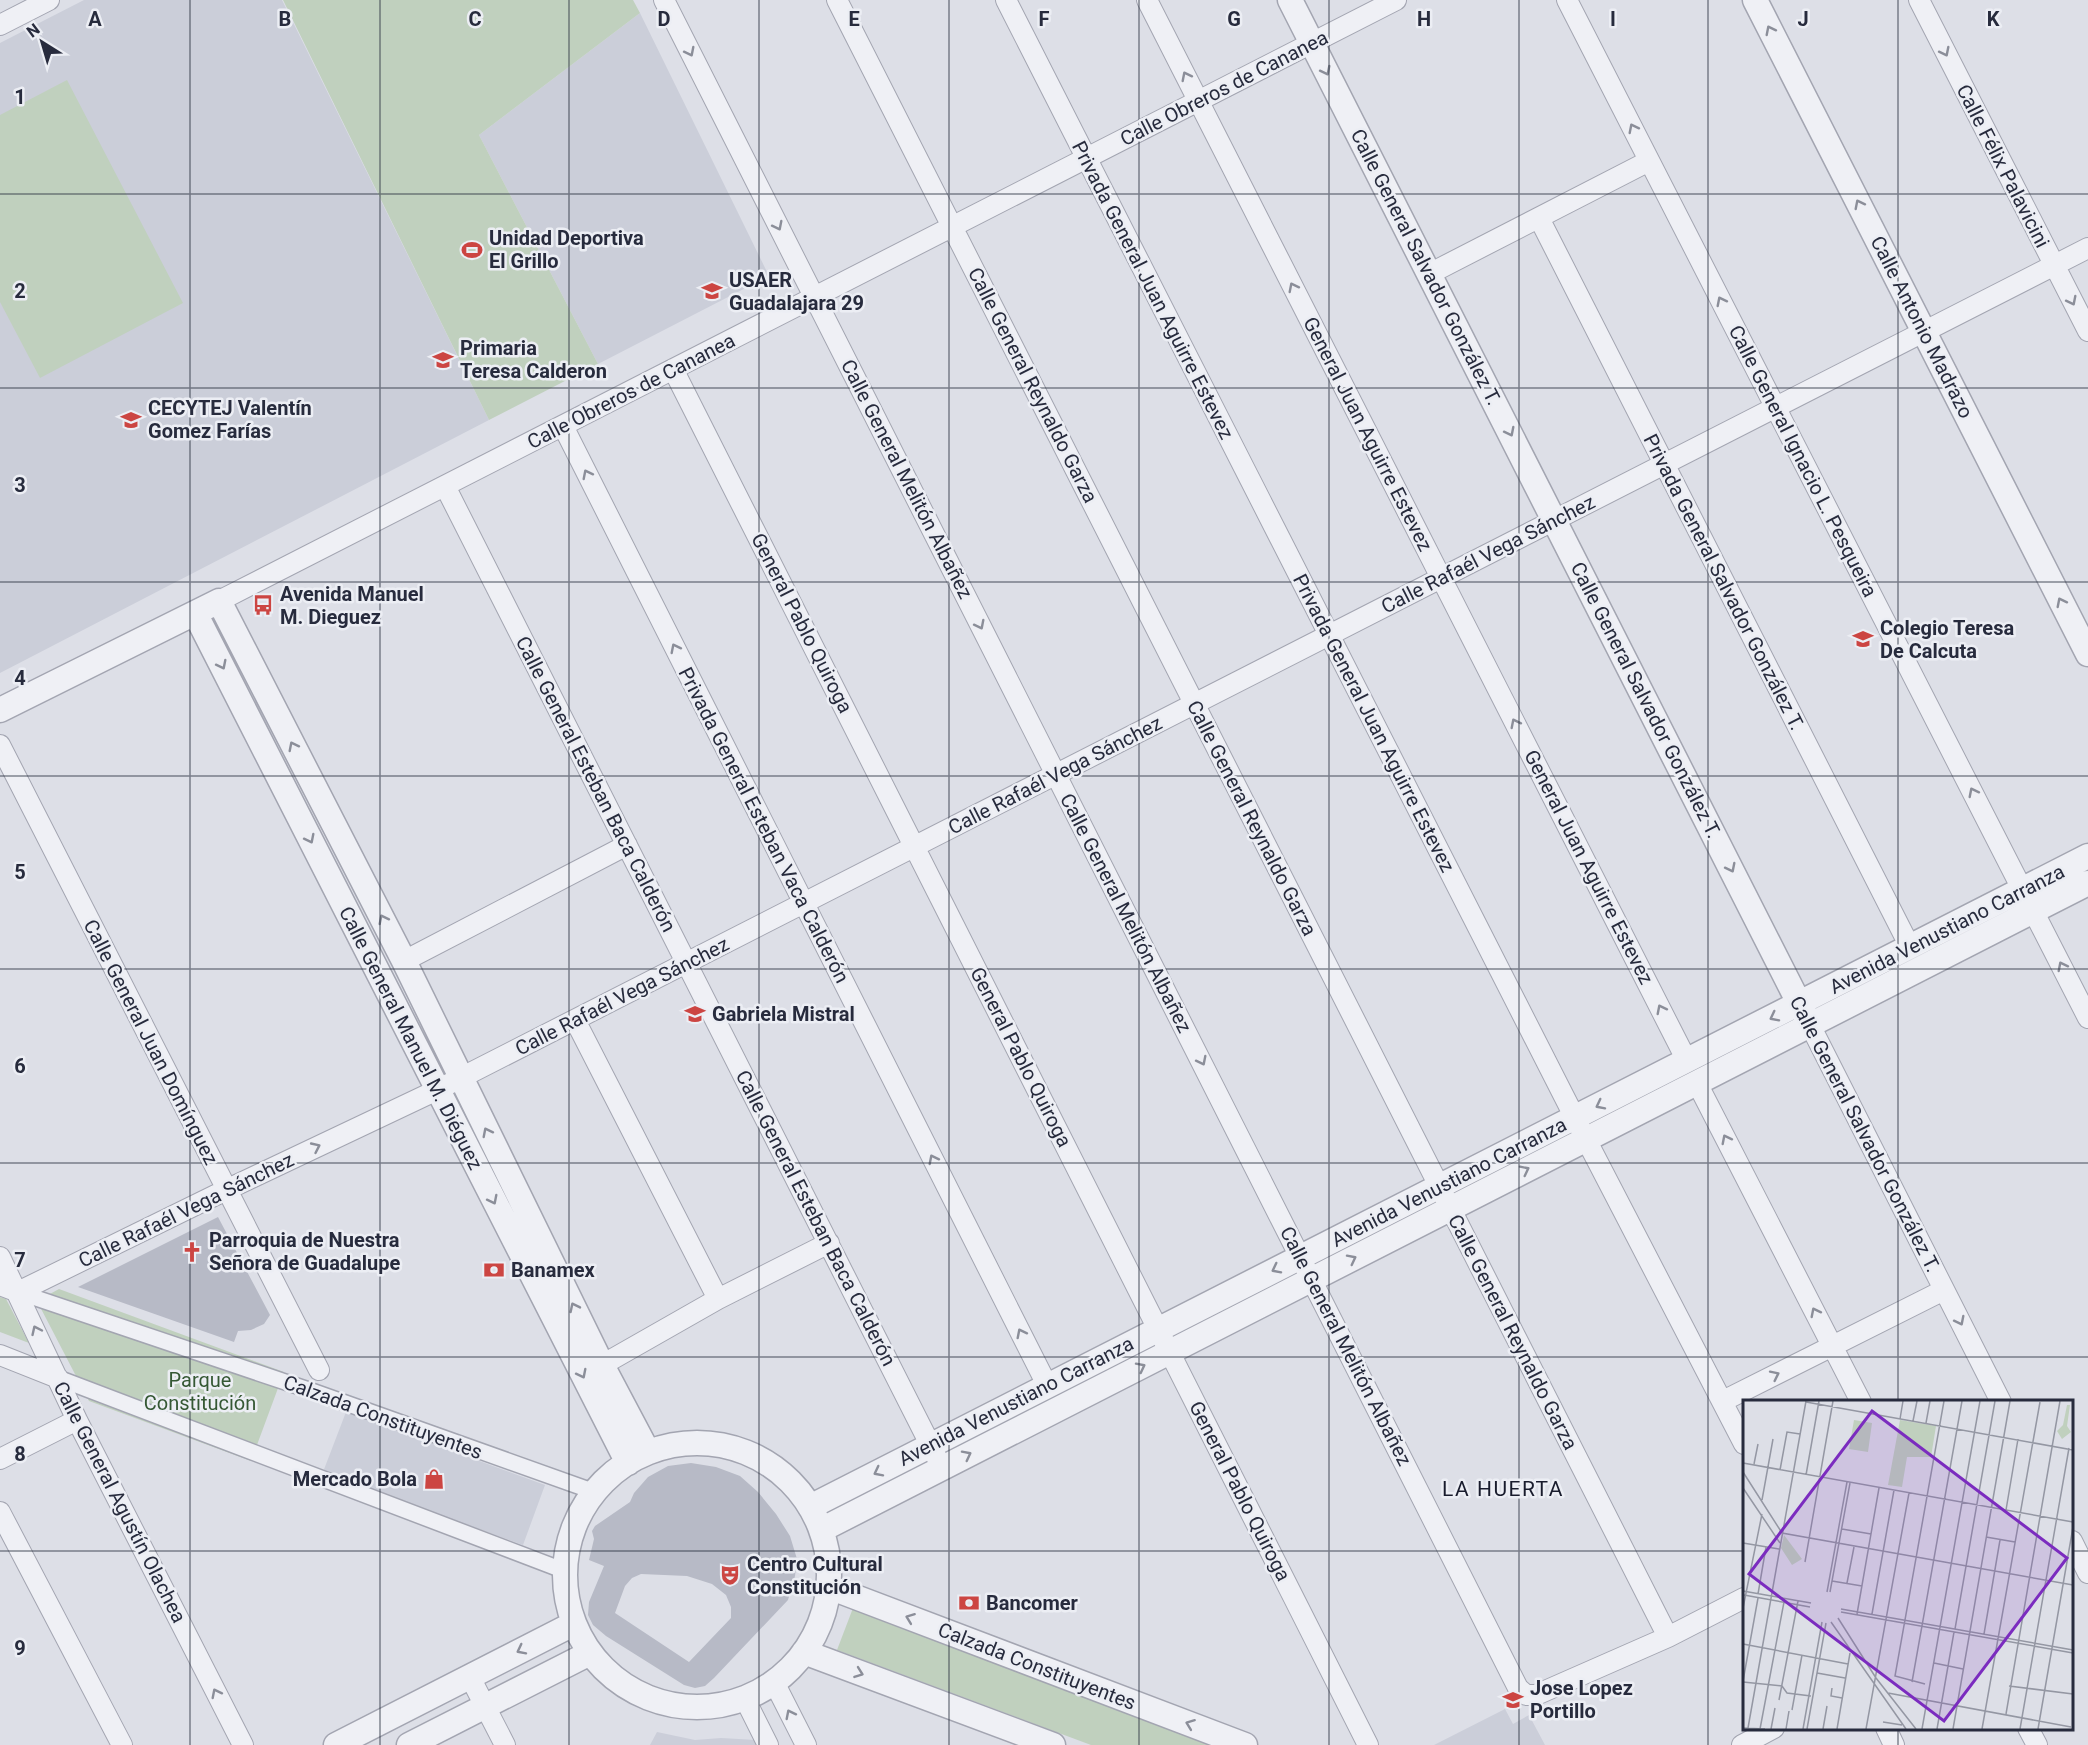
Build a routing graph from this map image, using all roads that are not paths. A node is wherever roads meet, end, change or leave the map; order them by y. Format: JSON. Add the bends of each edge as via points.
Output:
{"nodes":[{"id":1,"x":50,"y":0,"type":"edge"},
{"id":2,"x":664,"y":0,"type":"edge"},
{"id":3,"x":837,"y":0,"type":"edge"},
{"id":4,"x":1006,"y":0,"type":"edge"},
{"id":5,"x":1147,"y":0,"type":"edge"},
{"id":6,"x":1290,"y":0,"type":"edge"},
{"id":7,"x":1396,"y":0,"type":"edge"},
{"id":8,"x":1568,"y":0,"type":"edge"},
{"id":9,"x":1755,"y":0,"type":"edge"},
{"id":10,"x":1919,"y":0,"type":"edge"},
{"id":11,"x":15,"y":8,"type":"edge"},
{"id":12,"x":0,"y":25,"type":"edge"},
{"id":13,"x":1312,"y":43,"type":"junction"},
{"id":14,"x":1198,"y":101,"type":"junction"},
{"id":15,"x":1086,"y":158,"type":"junction"},
{"id":16,"x":1649,"y":160,"type":"junction"},
{"id":17,"x":1539,"y":218,"type":"junction"},
{"id":18,"x":952,"y":227,"type":"junction"},
{"id":19,"x":2088,"y":248,"type":"edge"},
{"id":20,"x":2054,"y":266,"type":"junction"},
{"id":21,"x":1430,"y":274,"type":"junction"},
{"id":22,"x":814,"y":297,"type":"junction"},
{"id":23,"x":2088,"y":331,"type":"edge"},
{"id":24,"x":1924,"y":332,"type":"junction"},
{"id":25,"x":673,"y":369,"type":"junction"},
{"id":26,"x":1776,"y":408,"type":"junction"},
{"id":27,"x":562,"y":426,"type":"junction"},
{"id":28,"x":1664,"y":465,"type":"junction"},
{"id":29,"x":445,"y":486,"type":"junction"},
{"id":30,"x":1555,"y":520,"type":"junction"},
{"id":31,"x":1442,"y":578,"type":"junction"},
{"id":32,"x":219,"y":601,"type":"junction"},
{"id":33,"x":195,"y":613,"type":"junction"},
{"id":34,"x":1329,"y":635,"type":"junction"},
{"id":35,"x":2088,"y":654,"type":"edge"},
{"id":36,"x":1194,"y":704,"type":"junction"},
{"id":37,"x":0,"y":710,"type":"edge"},
{"id":38,"x":0,"y":745,"type":"edge"},
{"id":39,"x":1056,"y":774,"type":"junction"},
{"id":40,"x":627,"y":845,"type":"junction"},
{"id":41,"x":915,"y":847,"type":"junction"},
{"id":42,"x":2088,"y":856,"type":"edge"},
{"id":43,"x":2088,"y":883,"type":"edge"},
{"id":44,"x":2023,"y":889,"type":"junction"},
{"id":45,"x":804,"y":903,"type":"junction"},
{"id":46,"x":2034,"y":911,"type":"junction"},
{"id":47,"x":1910,"y":947,"type":"junction"},
{"id":48,"x":404,"y":961,"type":"junction"},
{"id":49,"x":687,"y":963,"type":"junction"},
{"id":50,"x":1805,"y":1015,"type":"junction"},
{"id":51,"x":2088,"y":1018,"type":"edge"},
{"id":52,"x":575,"y":1020,"type":"junction"},
{"id":53,"x":1687,"y":1061,"type":"junction"},
{"id":54,"x":460,"y":1078,"type":"junction"},
{"id":55,"x":1697,"y":1083,"type":"junction"},
{"id":56,"x":437,"y":1090,"type":"junction"},
{"id":57,"x":1575,"y":1118,"type":"junction"},
{"id":58,"x":1586,"y":1139,"type":"junction"},
{"id":59,"x":1439,"y":1186,"type":"junction"},
{"id":60,"x":226,"y":1190,"type":"junction"},
{"id":61,"x":1450,"y":1208,"type":"junction"},
{"id":62,"x":829,"y":1244,"type":"junction"},
{"id":63,"x":0,"y":1257,"type":"edge"},
{"id":64,"x":1301,"y":1257,"type":"junction"},
{"id":65,"x":1312,"y":1279,"type":"junction"},
{"id":66,"x":9,"y":1289,"type":"edge"},
{"id":67,"x":1944,"y":1290,"type":"junction"},
{"id":68,"x":718,"y":1299,"type":"junction"},
{"id":69,"x":1158,"y":1329,"type":"junction"},
{"id":70,"x":1833,"y":1346,"type":"junction"},
{"id":71,"x":1170,"y":1352,"type":"junction"},
{"id":72,"x":0,"y":1355,"type":"edge"},
{"id":73,"x":602,"y":1365,"type":"junction"},
{"id":74,"x":318,"y":1370,"type":"dead end"},
{"id":75,"x":58,"y":1378,"type":"junction"},
{"id":76,"x":1047,"y":1385,"type":"junction"},
{"id":77,"x":1860,"y":1400,"type":"edge"},
{"id":78,"x":2000,"y":1400,"type":"edge"},
{"id":79,"x":1723,"y":1401,"type":"junction"},
{"id":80,"x":77,"y":1420,"type":"junction"},
{"id":81,"x":1743,"y":1442,"type":"edge"},
{"id":82,"x":930,"y":1444,"type":"junction"},
{"id":83,"x":638,"y":1458,"type":"junction"},
{"id":84,"x":0,"y":1459,"type":"edge"},
{"id":85,"x":942,"y":1468,"type":"junction"},
{"id":86,"x":595,"y":1492,"type":"junction"},
{"id":87,"x":810,"y":1507,"type":"junction"},
{"id":88,"x":0,"y":1512,"type":"edge"},
{"id":89,"x":821,"y":1530,"type":"junction"},
{"id":90,"x":2073,"y":1544,"type":"edge"},
{"id":91,"x":565,"y":1571,"type":"junction"},
{"id":92,"x":2084,"y":1573,"type":"edge"},
{"id":93,"x":829,"y":1587,"type":"junction"},
{"id":94,"x":1743,"y":1599,"type":"edge"},
{"id":95,"x":573,"y":1624,"type":"junction"},
{"id":96,"x":1668,"y":1637,"type":"junction"},
{"id":97,"x":804,"y":1652,"type":"junction"},
{"id":98,"x":590,"y":1653,"type":"junction"},
{"id":99,"x":470,"y":1677,"type":"junction"},
{"id":100,"x":774,"y":1682,"type":"junction"},
{"id":101,"x":745,"y":1699,"type":"junction"},
{"id":102,"x":485,"y":1706,"type":"junction"},
{"id":103,"x":1770,"y":1730,"type":"edge"},
{"id":104,"x":1887,"y":1730,"type":"edge"},
{"id":105,"x":2029,"y":1730,"type":"edge"},
{"id":106,"x":122,"y":1745,"type":"edge"},
{"id":107,"x":243,"y":1745,"type":"edge"},
{"id":108,"x":336,"y":1745,"type":"edge"},
{"id":109,"x":409,"y":1745,"type":"edge"},
{"id":110,"x":505,"y":1745,"type":"edge"},
{"id":111,"x":768,"y":1745,"type":"edge"},
{"id":112,"x":806,"y":1745,"type":"edge"},
{"id":113,"x":1053,"y":1745,"type":"edge"},
{"id":114,"x":1245,"y":1745,"type":"edge"},
{"id":115,"x":1368,"y":1745,"type":"edge"},
{"id":116,"x":1742,"y":1745,"type":"edge"},
{"id":117,"x":1894,"y":1745,"type":"edge"},
{"id":118,"x":2037,"y":1745,"type":"edge"}],
"edges":[{"from":1,"to":11,"type":"street"},
{"from":2,"to":22,"type":"street","name":"Calle General Melitón Albañez","one_way":true},
{"from":3,"to":18,"type":"street","name":"Calle General Reynaldo Garza"},
{"from":4,"to":15,"type":"street","name":"Privada General Juan Aguirre Estevez"},
{"from":14,"to":5,"type":"street","name":"General Juan Aguirre Estevez","one_way":true},
{"from":6,"to":13,"type":"street","name":"Calle General Salvador González T."},
{"from":7,"to":13,"type":"street","name":"Calle Obreros de Cananea"},
{"from":16,"to":8,"type":"street","name":"Calle General Ignacio L. Pesqueira","one_way":true},
{"from":24,"to":9,"type":"street","name":"Calle Antonio Madrazo","one_way":true},
{"from":10,"to":20,"type":"street","name":"Calle Félix Palavicini","one_way":true},
{"from":11,"to":12,"type":"street"},
{"from":13,"to":14,"type":"street","name":"Calle Obreros de Cananea"},
{"from":13,"to":21,"type":"street","name":"Calle General Salvador González T.","one_way":true},
{"from":14,"to":15,"type":"street","name":"Calle Obreros de Cananea"},
{"from":31,"to":14,"type":"street","name":"General Juan Aguirre Estevez","one_way":true},
{"from":15,"to":18,"type":"street","name":"Calle Obreros de Cananea"},
{"from":15,"to":34,"type":"street","name":"Privada General Juan Aguirre Estevez"},
{"from":16,"to":17,"type":"street"},
{"from":26,"to":16,"type":"street","name":"Calle General Ignacio L. Pesqueira","one_way":true},
{"from":17,"to":21,"type":"street"},
{"from":17,"to":28,"type":"street","name":"Privada General Salvador González T."},
{"from":18,"to":22,"type":"street","name":"Calle Obreros de Cananea"},
{"from":18,"to":36,"type":"street","name":"Calle General Reynaldo Garza"},
{"from":19,"to":20,"type":"street","name":"Calle Rafaél Vega Sánchez"},
{"from":20,"to":23,"type":"street","name":"Calle Félix Palavicini","one_way":true},
{"from":20,"to":24,"type":"street","name":"Calle Rafaél Vega Sánchez"},
{"from":21,"to":30,"type":"street","name":"Calle General Salvador González T.","one_way":true},
{"from":22,"to":25,"type":"street","name":"Calle Obreros de Cananea"},
{"from":22,"to":39,"type":"street","name":"Calle General Melitón Albañez","one_way":true},
{"from":24,"to":26,"type":"street","name":"Calle Rafaél Vega Sánchez"},
{"from":35,"to":24,"type":"street","name":"Calle Antonio Madrazo","one_way":true},
{"from":25,"to":27,"type":"street","name":"Calle Obreros de Cananea"},
{"from":25,"to":41,"type":"street","name":"General Pablo Quiroga"},
{"from":26,"to":28,"type":"street","name":"Calle Rafaél Vega Sánchez"},
{"from":44,"to":26,"type":"street","name":"Calle General Ignacio L. Pesqueira","one_way":true},
{"from":27,"to":29,"type":"street","name":"Calle Obreros de Cananea"},
{"from":45,"to":27,"type":"street","name":"Privada General Esteban Vaca Calderón","one_way":true},
{"from":28,"to":30,"type":"street","name":"Calle Rafaél Vega Sánchez"},
{"from":28,"to":47,"type":"street","name":"Privada General Salvador González T."},
{"from":29,"to":32,"type":"street","name":"Calle Obreros de Cananea"},
{"from":29,"to":40,"type":"street","name":"Calle General Esteban Baca Calderón"},
{"from":30,"to":31,"type":"street","name":"Calle Rafaél Vega Sánchez"},
{"from":30,"to":50,"type":"street","name":"Calle General Salvador González T.","one_way":true},
{"from":31,"to":34,"type":"street","name":"Calle Rafaél Vega Sánchez"},
{"from":53,"to":31,"type":"street","name":"General Juan Aguirre Estevez","one_way":true},
{"from":32,"to":33,"type":"street"},
{"from":48,"to":32,"type":"street","name":"Calle General Manuel M. Diéguez","one_way":true},
{"from":33,"to":37,"type":"street"},
{"from":33,"to":56,"type":"street","name":"Calle General Manuel M. Diéguez","one_way":true},
{"from":34,"to":36,"type":"street","name":"Calle Rafaél Vega Sánchez"},
{"from":34,"to":57,"type":"street","name":"Privada General Juan Aguirre Estevez"},
{"from":36,"to":39,"type":"street","name":"Calle Rafaél Vega Sánchez"},
{"from":36,"to":59,"type":"street","name":"Calle General Reynaldo Garza"},
{"from":38,"to":60,"type":"street","name":"Calle General Juan Domínguez"},
{"from":39,"to":41,"type":"street","name":"Calle Rafaél Vega Sánchez"},
{"from":39,"to":64,"type":"street","name":"Calle General Melitón Albañez","one_way":true},
{"from":40,"to":48,"type":"street"},
{"from":40,"to":49,"type":"street","name":"Calle General Esteban Baca Calderón"},
{"from":41,"to":45,"type":"street","name":"Calle Rafaél Vega Sánchez"},
{"from":41,"to":69,"type":"street","name":"General Pablo Quiroga"},
{"from":42,"to":44,"type":"street","name":"Avenida Venustiano Carranza"},
{"from":43,"to":46,"type":"street","name":"Avenida Venustiano Carranza"},
{"from":44,"to":46,"type":"street","name":"Calle General Ignacio L. Pesqueira"},
{"from":44,"to":47,"type":"street","name":"Avenida Venustiano Carranza"},
{"from":45,"to":49,"type":"street","name":"Calle Rafaél Vega Sánchez"},
{"from":76,"to":45,"type":"street","name":"Privada General Esteban Vaca Calderón","one_way":true},
{"from":46,"to":50,"type":"street","name":"Avenida Venustiano Carranza"},
{"from":51,"to":46,"type":"street","name":"Calle General Ignacio L. Pesqueira","one_way":true},
{"from":47,"to":50,"type":"street","name":"Avenida Venustiano Carranza"},
{"from":48,"to":54,"type":"street","name":"Calle General Manuel M. Diéguez"},
{"from":49,"to":52,"type":"street","name":"Calle Rafaél Vega Sánchez"},
{"from":49,"to":62,"type":"street","name":"Calle General Esteban Baca Calderón"},
{"from":50,"to":53,"type":"street","name":"Avenida Venustiano Carranza","one_way":true},
{"from":50,"to":55,"type":"street","name":"Avenida Venustiano Carranza"},
{"from":50,"to":67,"type":"street","name":"Calle General Salvador González T."},
{"from":52,"to":54,"type":"street","name":"Calle Rafaél Vega Sánchez"},
{"from":52,"to":68,"type":"street"},
{"from":53,"to":57,"type":"street","name":"Avenida Venustiano Carranza","one_way":true},
{"from":54,"to":56,"type":"street","name":"Calle Rafaél Vega Sánchez"},
{"from":73,"to":54,"type":"street","name":"Calle General Manuel M. Diéguez","one_way":true},
{"from":55,"to":58,"type":"street","name":"Avenida Venustiano Carranza"},
{"from":70,"to":55,"type":"street","one_way":true},
{"from":60,"to":56,"type":"street","name":"Calle Rafaél Vega Sánchez","one_way":true},
{"from":56,"to":83,"type":"street","name":"Calle General Manuel M. Diéguez","one_way":true},
{"from":57,"to":58,"type":"street","name":"Privada General Juan Aguirre Estevez"},
{"from":57,"to":59,"type":"street","name":"Avenida Venustiano Carranza"},
{"from":61,"to":58,"type":"street","name":"Avenida Venustiano Carranza","one_way":true},
{"from":58,"to":79,"type":"street","name":"Privada General Juan Aguirre Estevez"},
{"from":59,"to":61,"type":"street","name":"Calle General Reynaldo Garza"},
{"from":59,"to":64,"type":"street","name":"Avenida Venustiano Carranza"},
{"from":60,"to":66,"type":"street","name":"Calle Rafaél Vega Sánchez"},
{"from":60,"to":74,"type":"street","name":"Calle General Juan Domínguez"},
{"from":65,"to":61,"type":"street","name":"Avenida Venustiano Carranza","one_way":true},
{"from":61,"to":96,"type":"street","name":"Calle General Reynaldo Garza"},
{"from":62,"to":68,"type":"street"},
{"from":62,"to":82,"type":"street","name":"Calle General Esteban Baca Calderón"},
{"from":63,"to":66,"type":"street","name":"Calle General Agustín Olachea"},
{"from":64,"to":65,"type":"street","name":"Calle General Melitón Albañez"},
{"from":64,"to":69,"type":"street","name":"Avenida Venustiano Carranza","one_way":true},
{"from":65,"to":71,"type":"street","name":"Avenida Venustiano Carranza"},
{"from":65,"to":96,"type":"street","name":"Calle General Melitón Albañez","via":[[1518,1688],[1526,1695],[1536,1695]]},
{"from":75,"to":66,"type":"street","name":"Calle General Agustín Olachea","one_way":true},
{"from":66,"to":86,"type":"street","name":"Calzada Constituyentes"},
{"from":67,"to":70,"type":"street"},
{"from":67,"to":78,"type":"street","name":"Calle General Salvador González T.","one_way":true},
{"from":68,"to":73,"type":"street"},
{"from":69,"to":71,"type":"street","name":"General Pablo Quiroga"},
{"from":69,"to":76,"type":"street","name":"Avenida Venustiano Carranza"},
{"from":70,"to":77,"type":"street"},
{"from":79,"to":70,"type":"street","one_way":true},
{"from":85,"to":71,"type":"street","name":"Avenida Venustiano Carranza","one_way":true},
{"from":71,"to":115,"type":"street","name":"General Pablo Quiroga"},
{"from":72,"to":75,"type":"street"},
{"from":73,"to":83,"type":"street","name":"Calle General Manuel M. Diéguez"},
{"from":75,"to":80,"type":"street","name":"Calle General Agustín Olachea"},
{"from":75,"to":91,"type":"street"},
{"from":76,"to":82,"type":"street","name":"Avenida Venustiano Carranza"},
{"from":79,"to":81,"type":"street","name":"Privada General Juan Aguirre Estevez"},
{"from":80,"to":84,"type":"street"},
{"from":107,"to":80,"type":"street","name":"Calle General Agustín Olachea","one_way":true},
{"from":82,"to":85,"type":"street","name":"Calle General Esteban Baca Calderón"},
{"from":82,"to":87,"type":"street","name":"Avenida Venustiano Carranza","one_way":true},
{"from":83,"to":86,"type":"street"},
{"from":83,"to":87,"type":"street","via":[[672,1445],[730,1448],[762,1460],[789,1480]]},
{"from":85,"to":89,"type":"street","name":"Avenida Venustiano Carranza"},
{"from":86,"to":91,"type":"street","via":[[573,1529]]},
{"from":87,"to":89,"type":"street"},
{"from":88,"to":106,"type":"street"},
{"from":89,"to":93,"type":"street","via":[[830,1565]]},
{"from":90,"to":92,"type":"street"},
{"from":91,"to":95,"type":"street","via":[[566,1598]]},
{"from":93,"to":97,"type":"street","via":[[816,1632]]},
{"from":114,"to":93,"type":"street","name":"Calzada Constituyentes","one_way":true},
{"from":94,"to":96,"type":"street"},
{"from":95,"to":98,"type":"street"},
{"from":95,"to":99,"type":"street","one_way":true},
{"from":97,"to":100,"type":"street"},
{"from":97,"to":113,"type":"street","one_way":true},
{"from":98,"to":101,"type":"street","via":[[613,1679],[654,1700],[676,1706],[711,1707]]},
{"from":98,"to":102,"type":"street"},
{"from":99,"to":102,"type":"street"},
{"from":99,"to":108,"type":"street"},
{"from":100,"to":101,"type":"street"},
{"from":112,"to":100,"type":"street","one_way":true},
{"from":101,"to":111,"type":"street"},
{"from":102,"to":109,"type":"street"},
{"from":102,"to":110,"type":"street"},
{"from":103,"to":116,"type":"street"},
{"from":104,"to":117,"type":"street"},
{"from":105,"to":118,"type":"street"}]}
